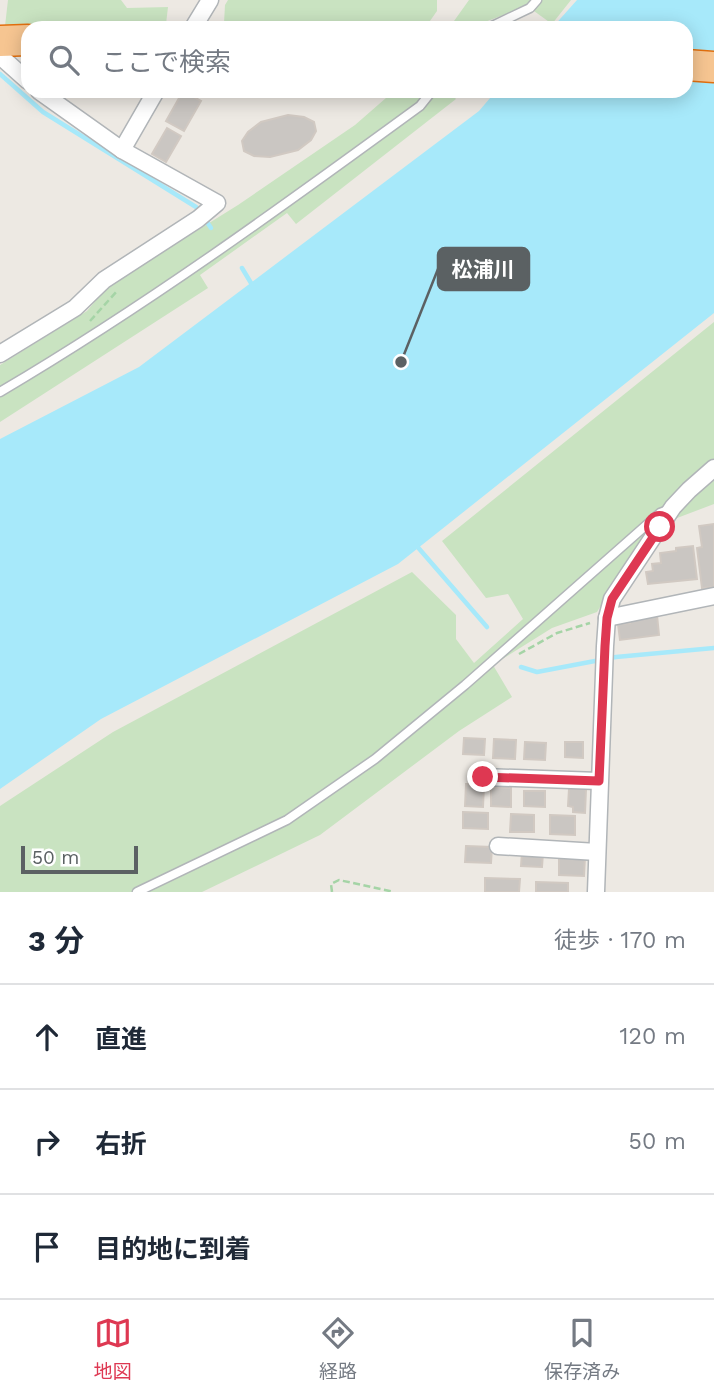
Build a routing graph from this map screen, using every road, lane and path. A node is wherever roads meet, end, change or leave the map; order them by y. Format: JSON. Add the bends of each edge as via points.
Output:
{"nodes":[{"id":1,"x":210,"y":0,"type":"edge"},
{"id":2,"x":537,"y":0,"type":"edge"},
{"id":3,"x":198,"y":21,"type":"edge"},
{"id":4,"x":503,"y":21,"type":"edge"},
{"id":5,"x":21,"y":40,"type":"edge"},
{"id":6,"x":0,"y":41,"type":"edge"},
{"id":7,"x":0,"y":56,"type":"edge"},
{"id":8,"x":693,"y":65,"type":"edge"},
{"id":9,"x":714,"y":66,"type":"edge"},
{"id":10,"x":21,"y":75,"type":"edge"},
{"id":11,"x":49,"y":98,"type":"edge"},
{"id":12,"x":152,"y":98,"type":"edge"},
{"id":13,"x":426,"y":98,"type":"edge"},
{"id":14,"x":122,"y":150,"type":"junction"},
{"id":15,"x":127,"y":281,"type":"dead end"},
{"id":16,"x":90,"y":321,"type":"dead end"},
{"id":17,"x":0,"y":354,"type":"edge"},
{"id":18,"x":0,"y":392,"type":"edge"},
{"id":19,"x":714,"y":468,"type":"edge"},
{"id":20,"x":673,"y":507,"type":"junction"},
{"id":21,"x":714,"y":596,"type":"edge"},
{"id":22,"x":607,"y":618,"type":"junction"},
{"id":23,"x":511,"y":659,"type":"dead end"},
{"id":24,"x":483,"y":777,"type":"dead end"},
{"id":25,"x":599,"y":781,"type":"junction"},
{"id":26,"x":498,"y":846,"type":"dead end"},
{"id":27,"x":597,"y":852,"type":"junction"},
{"id":28,"x":137,"y":892,"type":"edge"},
{"id":29,"x":332,"y":892,"type":"edge"},
{"id":30,"x":394,"y":892,"type":"edge"},
{"id":31,"x":596,"y":892,"type":"edge"}],
"edges":[{"from":1,"to":3,"type":"street"},
{"from":2,"to":4,"type":"lane"},
{"from":5,"to":6,"type":"highway"},
{"from":7,"to":10,"type":"street"},
{"from":8,"to":9,"type":"highway"},
{"from":11,"to":14,"type":"street"},
{"from":12,"to":14,"type":"street"},
{"from":13,"to":18,"type":"lane","via":[[246,233]]},
{"from":14,"to":17,"type":"street","via":[[217,203],[104,280],[75,308]]},
{"from":15,"to":16,"type":"path"},
{"from":19,"to":20,"type":"street"},
{"from":20,"to":22,"type":"street","via":[[612,599]]},
{"from":20,"to":28,"type":"lane","via":[[660,513],[375,759],[287,820]]},
{"from":21,"to":22,"type":"street"},
{"from":22,"to":23,"type":"path","via":[[556,633]]},
{"from":22,"to":25,"type":"street"},
{"from":24,"to":25,"type":"street"},
{"from":25,"to":27,"type":"street"},
{"from":26,"to":27,"type":"street"},
{"from":27,"to":31,"type":"street"},
{"from":29,"to":30,"type":"path","via":[[331,884],[339,880]]}]}
